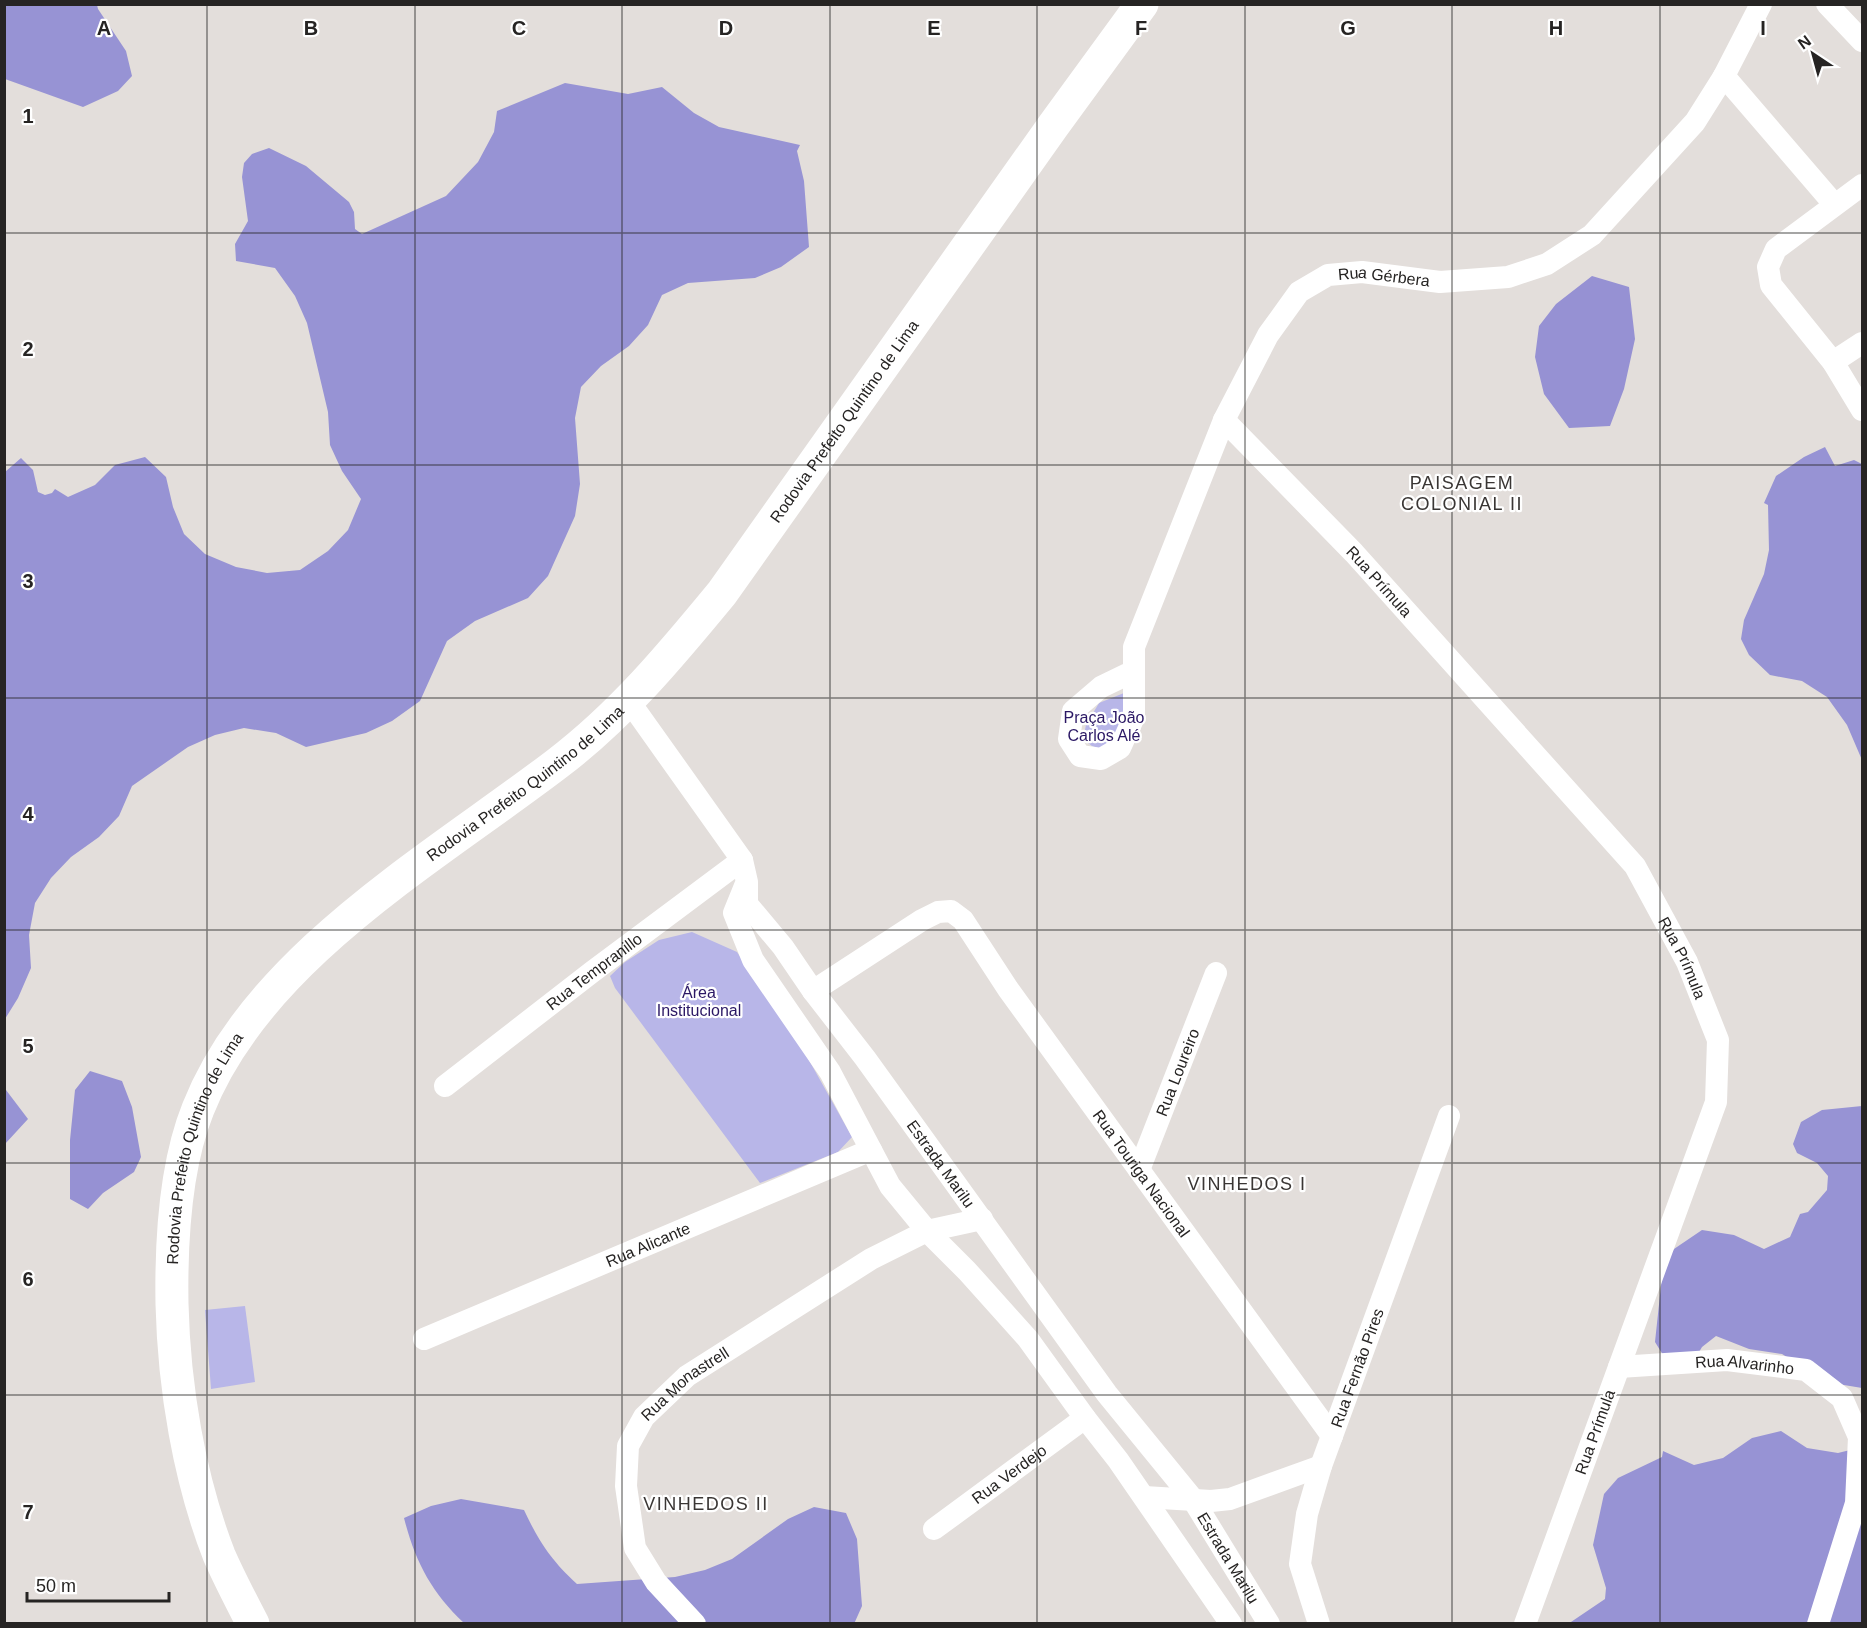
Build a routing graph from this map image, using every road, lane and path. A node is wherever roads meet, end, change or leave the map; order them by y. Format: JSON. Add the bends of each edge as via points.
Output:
{"nodes":[{"id":1,"x":1142,"y":4,"type":"edge"},
{"id":2,"x":1761,"y":4,"type":"edge"},
{"id":3,"x":1827,"y":4,"type":"edge"},
{"id":4,"x":1863,"y":41,"type":"edge"},
{"id":5,"x":1724,"y":76,"type":"junction"},
{"id":6,"x":1863,"y":185,"type":"edge"},
{"id":7,"x":1834,"y":204,"type":"junction"},
{"id":8,"x":1863,"y":344,"type":"edge"},
{"id":9,"x":1833,"y":362,"type":"junction"},
{"id":10,"x":1863,"y":410,"type":"edge"},
{"id":11,"x":1224,"y":420,"type":"junction"},
{"id":12,"x":1134,"y":671,"type":"dead end"},
{"id":13,"x":629,"y":701,"type":"junction"},
{"id":14,"x":745,"y":871,"type":"junction"},
{"id":15,"x":1216,"y":973,"type":"dead end"},
{"id":16,"x":813,"y":991,"type":"junction"},
{"id":17,"x":445,"y":1086,"type":"dead end"},
{"id":18,"x":1449,"y":1116,"type":"dead end"},
{"id":19,"x":871,"y":1150,"type":"junction"},
{"id":20,"x":1139,"y":1170,"type":"junction"},
{"id":21,"x":982,"y":1219,"type":"junction"},
{"id":22,"x":927,"y":1231,"type":"junction"},
{"id":23,"x":424,"y":1339,"type":"dead end"},
{"id":24,"x":1619,"y":1367,"type":"junction"},
{"id":25,"x":1085,"y":1418,"type":"junction"},
{"id":26,"x":1332,"y":1436,"type":"junction"},
{"id":27,"x":1321,"y":1466,"type":"junction"},
{"id":28,"x":1144,"y":1497,"type":"junction"},
{"id":29,"x":1192,"y":1498,"type":"junction"},
{"id":30,"x":934,"y":1529,"type":"dead end"},
{"id":31,"x":253,"y":1623,"type":"edge"},
{"id":32,"x":695,"y":1623,"type":"edge"},
{"id":33,"x":1231,"y":1623,"type":"edge"},
{"id":34,"x":1269,"y":1623,"type":"edge"},
{"id":35,"x":1319,"y":1623,"type":"edge"},
{"id":36,"x":1525,"y":1623,"type":"edge"},
{"id":37,"x":1818,"y":1623,"type":"edge"}],
"edges":[{"from":1,"to":13,"type":"main road","name":"Rodovia Prefeito Quintino de Lima","via":[[722,593]]},
{"from":2,"to":5,"type":"street","name":"Rua Gérbera"},
{"from":3,"to":4,"type":"street"},
{"from":5,"to":7,"type":"street"},
{"from":5,"to":11,"type":"street","name":"Rua Gérbera","via":[[1695,122],[1592,235],[1547,264],[1508,278],[1440,282],[1362,272],[1328,275],[1299,292],[1268,335]]},
{"from":6,"to":7,"type":"street"},
{"from":7,"to":9,"type":"street","via":[[1776,249],[1768,267],[1771,285]]},
{"from":8,"to":9,"type":"street"},
{"from":9,"to":10,"type":"street"},
{"from":11,"to":12,"type":"street","name":"Rua Gérbera","via":[[1134,646]]},
{"from":11,"to":24,"type":"street","name":"Rua Prímula","via":[[1354,553],[1635,866],[1687,962],[1718,1040],[1716,1102]]},
{"from":13,"to":14,"type":"street","name":"Estrada Marilu"},
{"from":13,"to":31,"type":"main road","name":"Rodovia Prefeito Quintino de Lima","via":[[560,762],[393,885],[315,949],[237,1037],[197,1109],[186,1148],[173,1233],[174,1358],[187,1442],[207,1520],[219,1555]]},
{"from":14,"to":16,"type":"street","name":"Estrada Marilu","via":[[747,904]]},
{"from":14,"to":17,"type":"street","name":"Rua Tempranillo","via":[[592,972]]},
{"from":14,"to":19,"type":"street","via":[[734,913],[753,960],[830,1072]]},
{"from":15,"to":20,"type":"street","name":"Rua Loureiro"},
{"from":16,"to":20,"type":"street","name":"Rua Touriga Nacional","via":[[922,920],[951,911],[963,920]]},
{"from":16,"to":21,"type":"street","name":"Estrada Marilu"},
{"from":18,"to":26,"type":"street","name":"Rua Fernão Pires"},
{"from":19,"to":22,"type":"street","via":[[890,1186]]},
{"from":19,"to":23,"type":"street","name":"Rua Alicante"},
{"from":20,"to":26,"type":"street","name":"Rua Touriga Nacional"},
{"from":21,"to":22,"type":"street","name":"Rua Monastrell"},
{"from":21,"to":29,"type":"street","name":"Estrada Marilu","via":[[1107,1394]]},
{"from":22,"to":25,"type":"street","via":[[1028,1339]]},
{"from":22,"to":32,"type":"street","name":"Rua Monastrell","via":[[871,1259],[687,1376],[644,1417],[628,1446],[626,1486],[635,1548],[656,1582]]},
{"from":24,"to":36,"type":"street","name":"Rua Prímula"},
{"from":24,"to":37,"type":"street","name":"Rua Alvarinho","via":[[1727,1360],[1806,1370],[1842,1398],[1859,1437],[1856,1503]]},
{"from":25,"to":28,"type":"street"},
{"from":25,"to":30,"type":"street","name":"Rua Verdejo"},
{"from":26,"to":27,"type":"street","name":"Rua Fernão Pires"},
{"from":27,"to":29,"type":"street","via":[[1230,1499]]},
{"from":27,"to":35,"type":"street","name":"Rua Fernão Pires","via":[[1307,1514],[1300,1563]]},
{"from":28,"to":29,"type":"street"},
{"from":28,"to":33,"type":"street"},
{"from":29,"to":34,"type":"street","name":"Estrada Marilu"}]}
